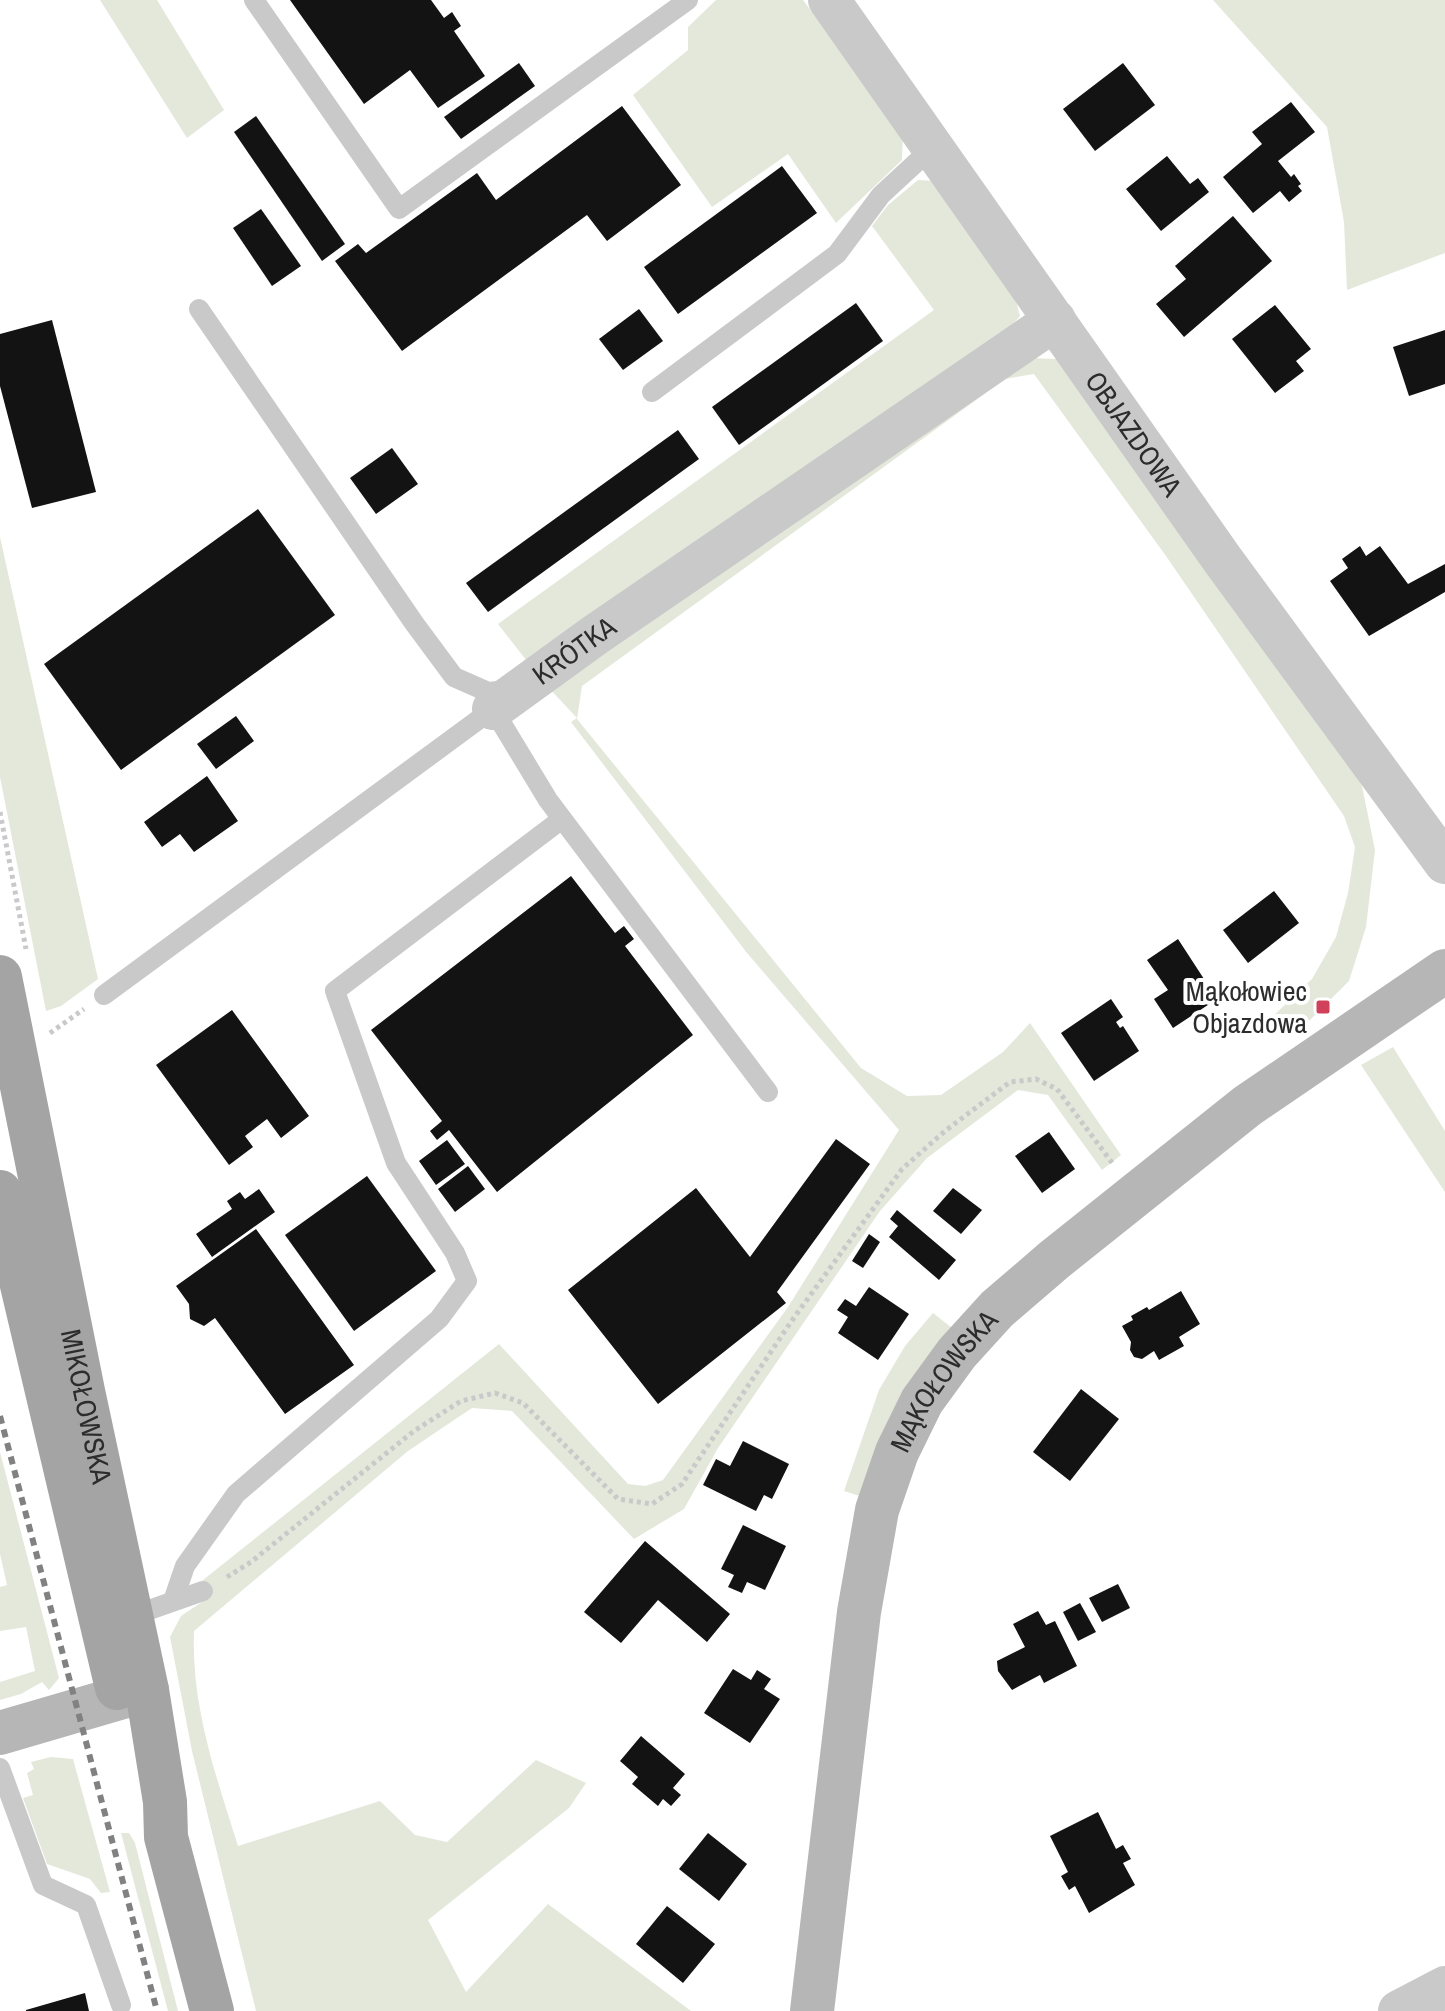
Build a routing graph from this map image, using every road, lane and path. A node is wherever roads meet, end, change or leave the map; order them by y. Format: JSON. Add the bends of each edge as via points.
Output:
{"nodes":[{"id":1,"x":254,"y":0,"type":"edge"},
{"id":2,"x":688,"y":0,"type":"edge"},
{"id":3,"x":829,"y":0,"type":"edge"},
{"id":4,"x":933,"y":147,"type":"junction"},
{"id":5,"x":199,"y":309,"type":"dead end"},
{"id":6,"x":1055,"y":320,"type":"junction"},
{"id":7,"x":652,"y":392,"type":"dead end"},
{"id":8,"x":507,"y":699,"type":"junction"},
{"id":9,"x":0,"y":812,"type":"edge"},
{"id":10,"x":562,"y":819,"type":"junction"},
{"id":11,"x":1445,"y":863,"type":"edge"},
{"id":12,"x":14,"y":970,"type":"edge"},
{"id":13,"x":1445,"y":971,"type":"edge"},
{"id":14,"x":104,"y":995,"type":"joint"},
{"id":15,"x":42,"y":1038,"type":"dead end"},
{"id":16,"x":768,"y":1092,"type":"dead end"},
{"id":17,"x":0,"y":1192,"type":"edge"},
{"id":18,"x":1135,"y":1194,"type":"junction"},
{"id":19,"x":203,"y":1591,"type":"joint"},
{"id":20,"x":173,"y":1601,"type":"junction"},
{"id":21,"x":132,"y":1616,"type":"junction"},
{"id":22,"x":133,"y":1694,"type":"junction"},
{"id":23,"x":0,"y":1733,"type":"edge"},
{"id":24,"x":0,"y":1768,"type":"edge"},
{"id":25,"x":1445,"y":1987,"type":"edge"},
{"id":26,"x":121,"y":2005,"type":"dead end"},
{"id":27,"x":212,"y":2011,"type":"edge"},
{"id":28,"x":812,"y":2011,"type":"edge"},
{"id":29,"x":1399,"y":2011,"type":"edge"}],
"edges":[{"from":1,"to":2,"type":"lane","via":[[399,209]]},
{"from":3,"to":4,"type":"street","name":"OBJAZDOWA"},
{"from":4,"to":6,"type":"street","name":"OBJAZDOWA"},
{"from":4,"to":7,"type":"lane","via":[[881,195],[837,254]]},
{"from":5,"to":8,"type":"lane","via":[[454,677]]},
{"from":6,"to":8,"type":"street","name":"KRÓTKA"},
{"from":6,"to":11,"type":"street","name":"OBJAZDOWA"},
{"from":8,"to":10,"type":"lane","via":[[548,800]]},
{"from":8,"to":14,"type":"lane","name":"KRÓTKA"},
{"from":9,"to":12,"type":"path"},
{"from":10,"to":16,"type":"lane"},
{"from":10,"to":20,"type":"lane","via":[[335,991],[396,1163],[455,1253],[467,1281],[439,1319],[236,1494],[185,1566]]},
{"from":12,"to":21,"type":"main road","name":"MIKOŁOWSKA","via":[[83,1391]]},
{"from":13,"to":18,"type":"street","name":"MĄKOŁOWSKA","via":[[1247,1106]]},
{"from":14,"to":15,"type":"path"},
{"from":17,"to":22,"type":"main road","name":"MIKOŁOWSKA"},
{"from":18,"to":19,"type":"path","via":[[1057,1089],[1036,1079],[1010,1082],[902,1169],[682,1484],[652,1504],[618,1499],[523,1403],[495,1393],[461,1401],[414,1431],[251,1562]]},
{"from":18,"to":28,"type":"street","name":"MĄKOŁOWSKA","via":[[997,1309],[922,1401],[897,1452],[877,1510],[859,1612]]},
{"from":19,"to":20,"type":"lane"},
{"from":20,"to":21,"type":"lane"},
{"from":21,"to":22,"type":"main road","name":"MIKOŁOWSKA"},
{"from":22,"to":23,"type":"street"},
{"from":22,"to":27,"type":"main road","name":"MIKOŁOWSKA","via":[[165,1802],[166,1837]]},
{"from":24,"to":26,"type":"lane","via":[[43,1885],[86,1905]]},
{"from":25,"to":29,"type":"street"}]}
